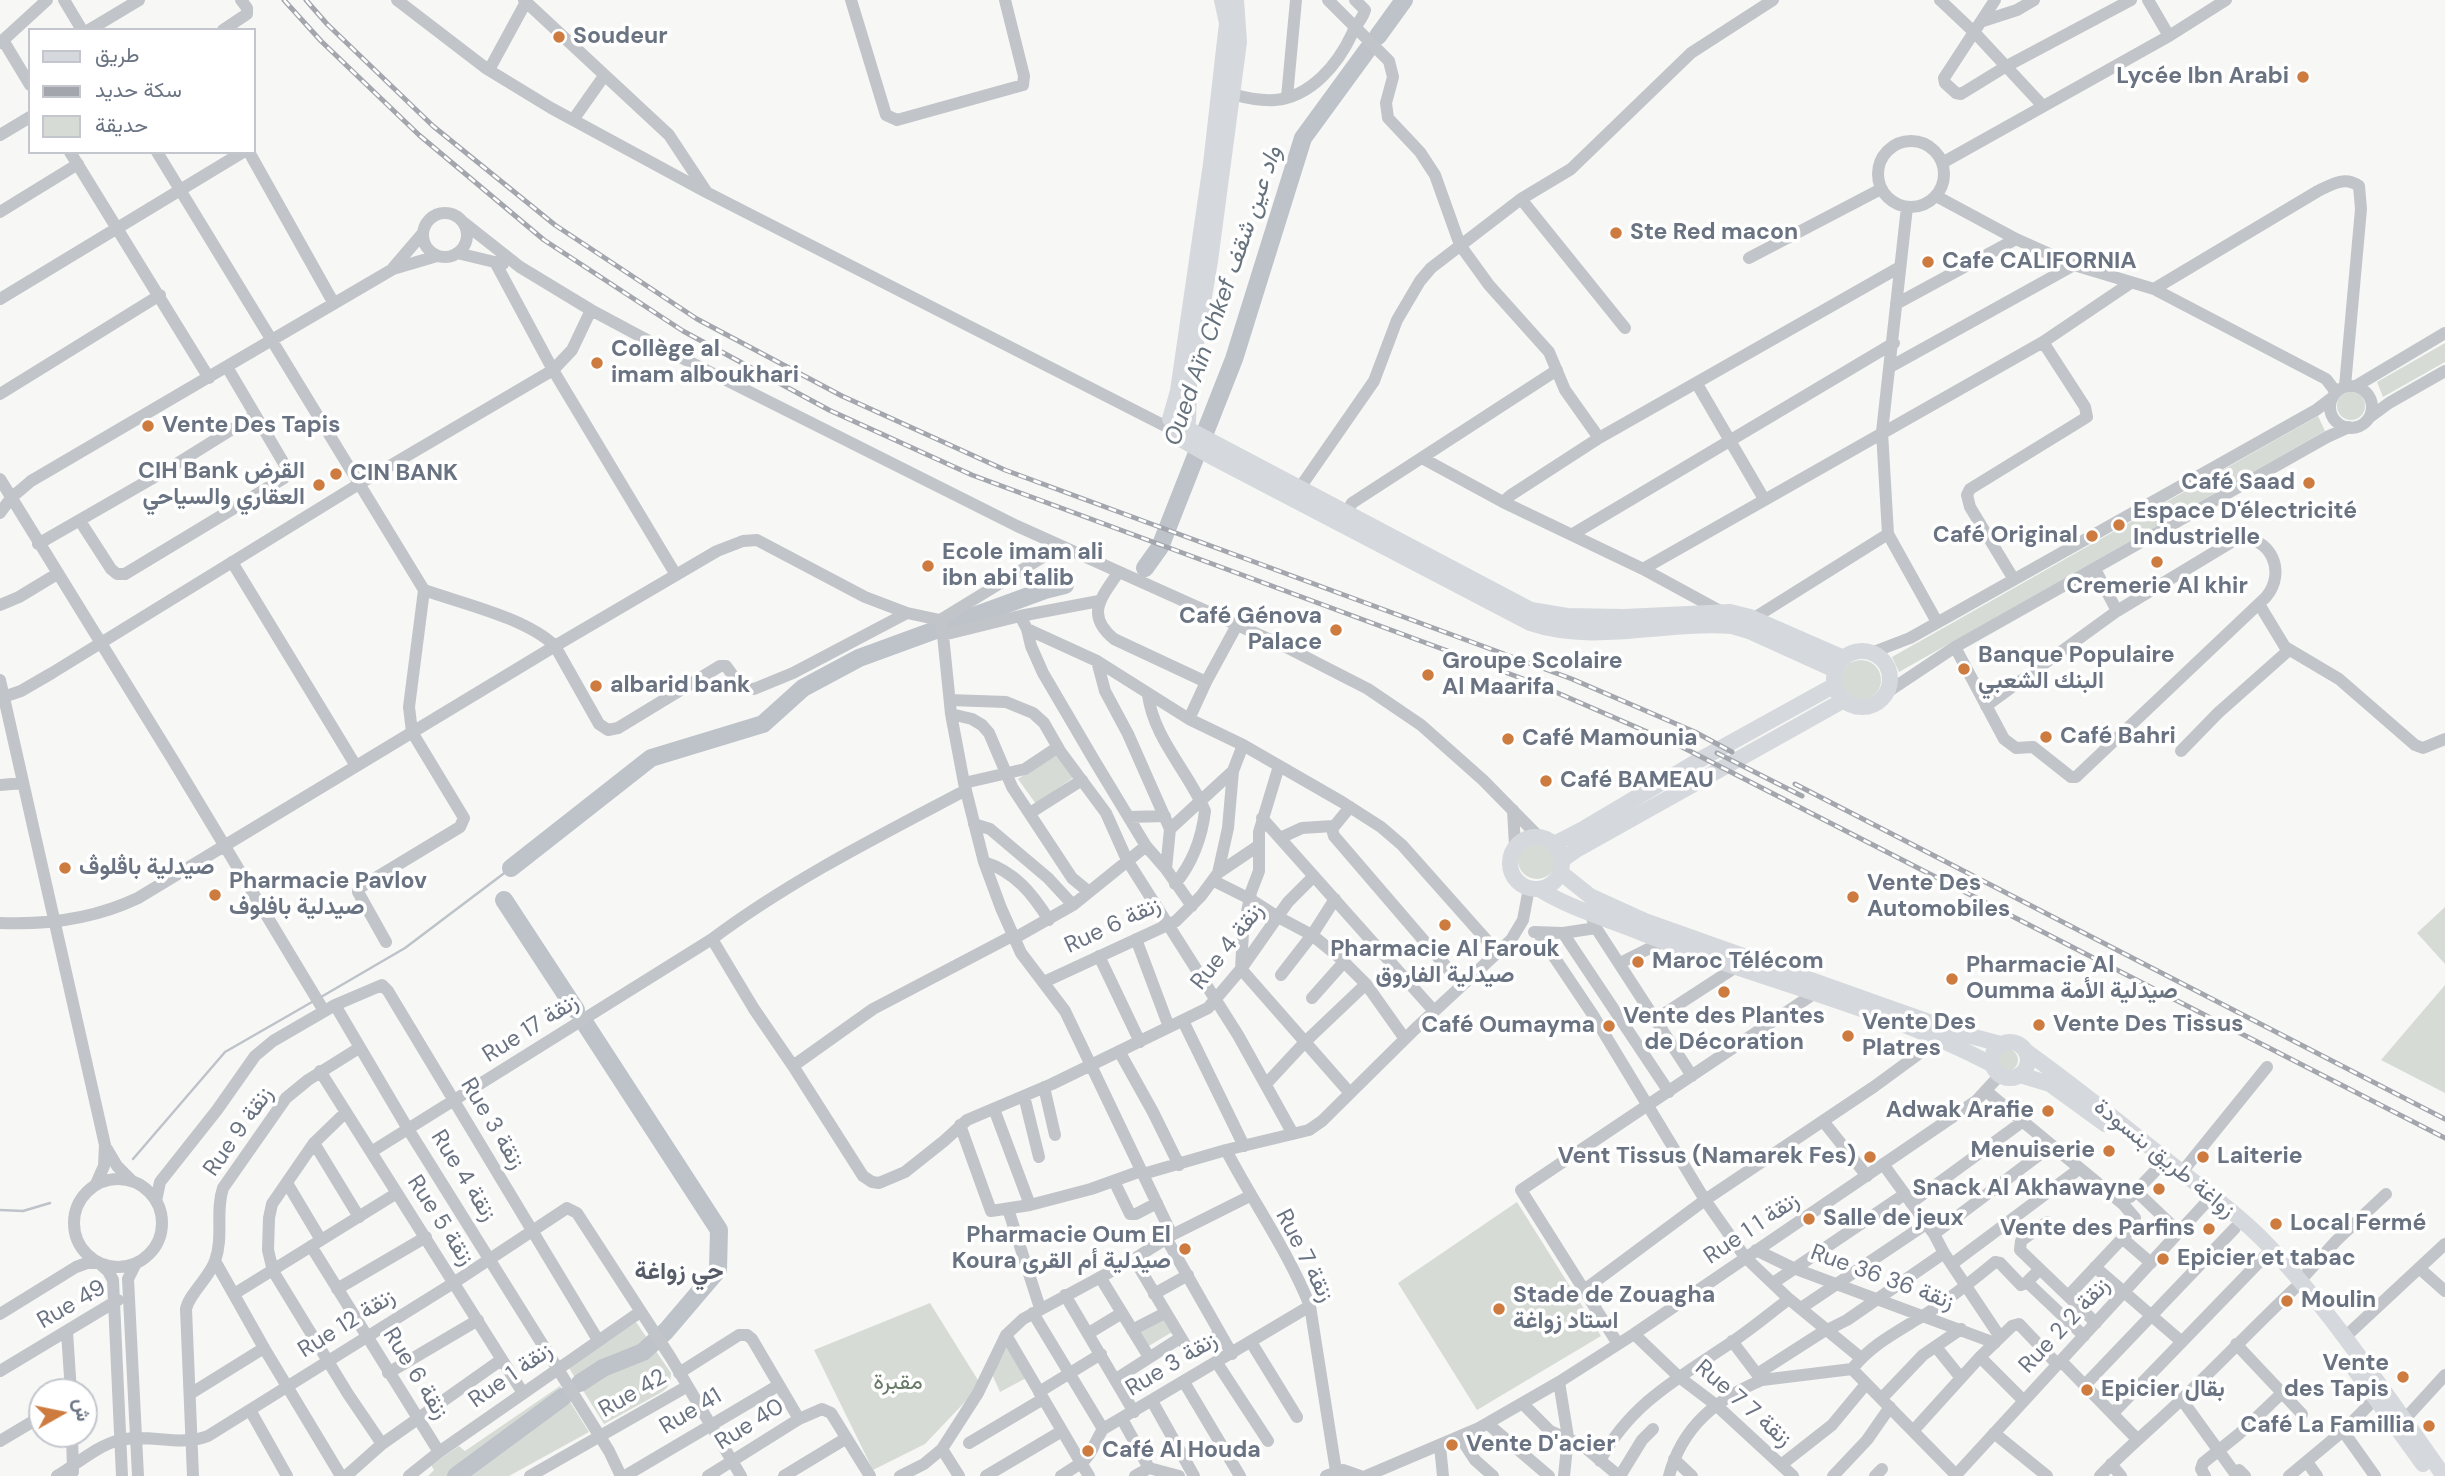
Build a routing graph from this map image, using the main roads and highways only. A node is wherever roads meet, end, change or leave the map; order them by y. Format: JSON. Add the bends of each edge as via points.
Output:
{"nodes":[{"id":1,"x":1222,"y":0,"type":"edge"},
{"id":2,"x":1237,"y":0,"type":"edge"},
{"id":3,"x":1183,"y":431,"type":"junction"},
{"id":4,"x":1218,"y":454,"type":"junction"},
{"id":5,"x":1838,"y":671,"type":"junction"},
{"id":6,"x":1844,"y":700,"type":"junction"},
{"id":7,"x":1546,"y":840,"type":"junction"},
{"id":8,"x":1561,"y":866,"type":"junction"},
{"id":9,"x":1534,"y":888,"type":"junction"},
{"id":10,"x":2001,"y":1044,"type":"junction"},
{"id":11,"x":2027,"y":1052,"type":"junction"},
{"id":12,"x":1996,"y":1070,"type":"junction"},
{"id":13,"x":2020,"y":1076,"type":"junction"},
{"id":14,"x":2209,"y":1200,"type":"junction"},
{"id":15,"x":2297,"y":1285,"type":"junction"},
{"id":16,"x":2431,"y":1476,"type":"edge"},
{"id":17,"x":2444,"y":1476,"type":"edge"}],
"edges":[{"from":1,"to":3,"type":"main road","via":[[1227,23],[1212,164],[1178,391]]},
{"from":2,"to":3,"type":"main road","via":[[1239,42]]},
{"from":3,"to":4,"type":"main road"},
{"from":4,"to":5,"type":"main road","via":[[1512,614],[1547,628],[1590,632],[1732,626]]},
{"from":4,"to":5,"type":"main road","via":[[1299,489],[1531,610],[1624,617],[1722,611],[1754,618]]},
{"from":5,"to":6,"type":"main road"},
{"from":5,"to":6,"type":"main road","via":[[1855,652],[1871,653],[1888,671],[1889,686],[1878,701],[1866,706]]},
{"from":5,"to":7,"type":"main road","via":[[1586,828]]},
{"from":6,"to":8,"type":"main road","via":[[1748,752]]},
{"from":7,"to":8,"type":"main road"},
{"from":7,"to":9,"type":"main road","via":[[1529,837],[1516,846],[1510,860],[1511,872],[1520,884]]},
{"from":8,"to":9,"type":"main road","via":[[1551,884]]},
{"from":8,"to":10,"type":"main road","via":[[1590,896],[1645,921]]},
{"from":9,"to":12,"type":"main road","via":[[1593,920],[1939,1039]]},
{"from":10,"to":11,"type":"main road","via":[[2017,1043]]},
{"from":10,"to":12,"type":"main road","via":[[1993,1054]]},
{"from":11,"to":13,"type":"main road","via":[[2028,1065]]},
{"from":11,"to":14,"type":"main road","name":"زواغة طريق بنسودة","via":[[2182,1172]]},
{"from":12,"to":13,"type":"main road","via":[[2011,1078]]},
{"from":13,"to":14,"type":"main road","name":"زواغة طريق بنسودة","via":[[2059,1090]]},
{"from":14,"to":15,"type":"main road","name":"زواغة طريق بنسودة"},
{"from":14,"to":15,"type":"main road","name":"زواغة طريق بنسودة","via":[[2248,1225]]},
{"from":15,"to":16,"type":"main road","name":"زواغة طريق بنسودة"},
{"from":15,"to":17,"type":"main road","name":"زواغة طريق بنسودة","via":[[2344,1338]]}]}
